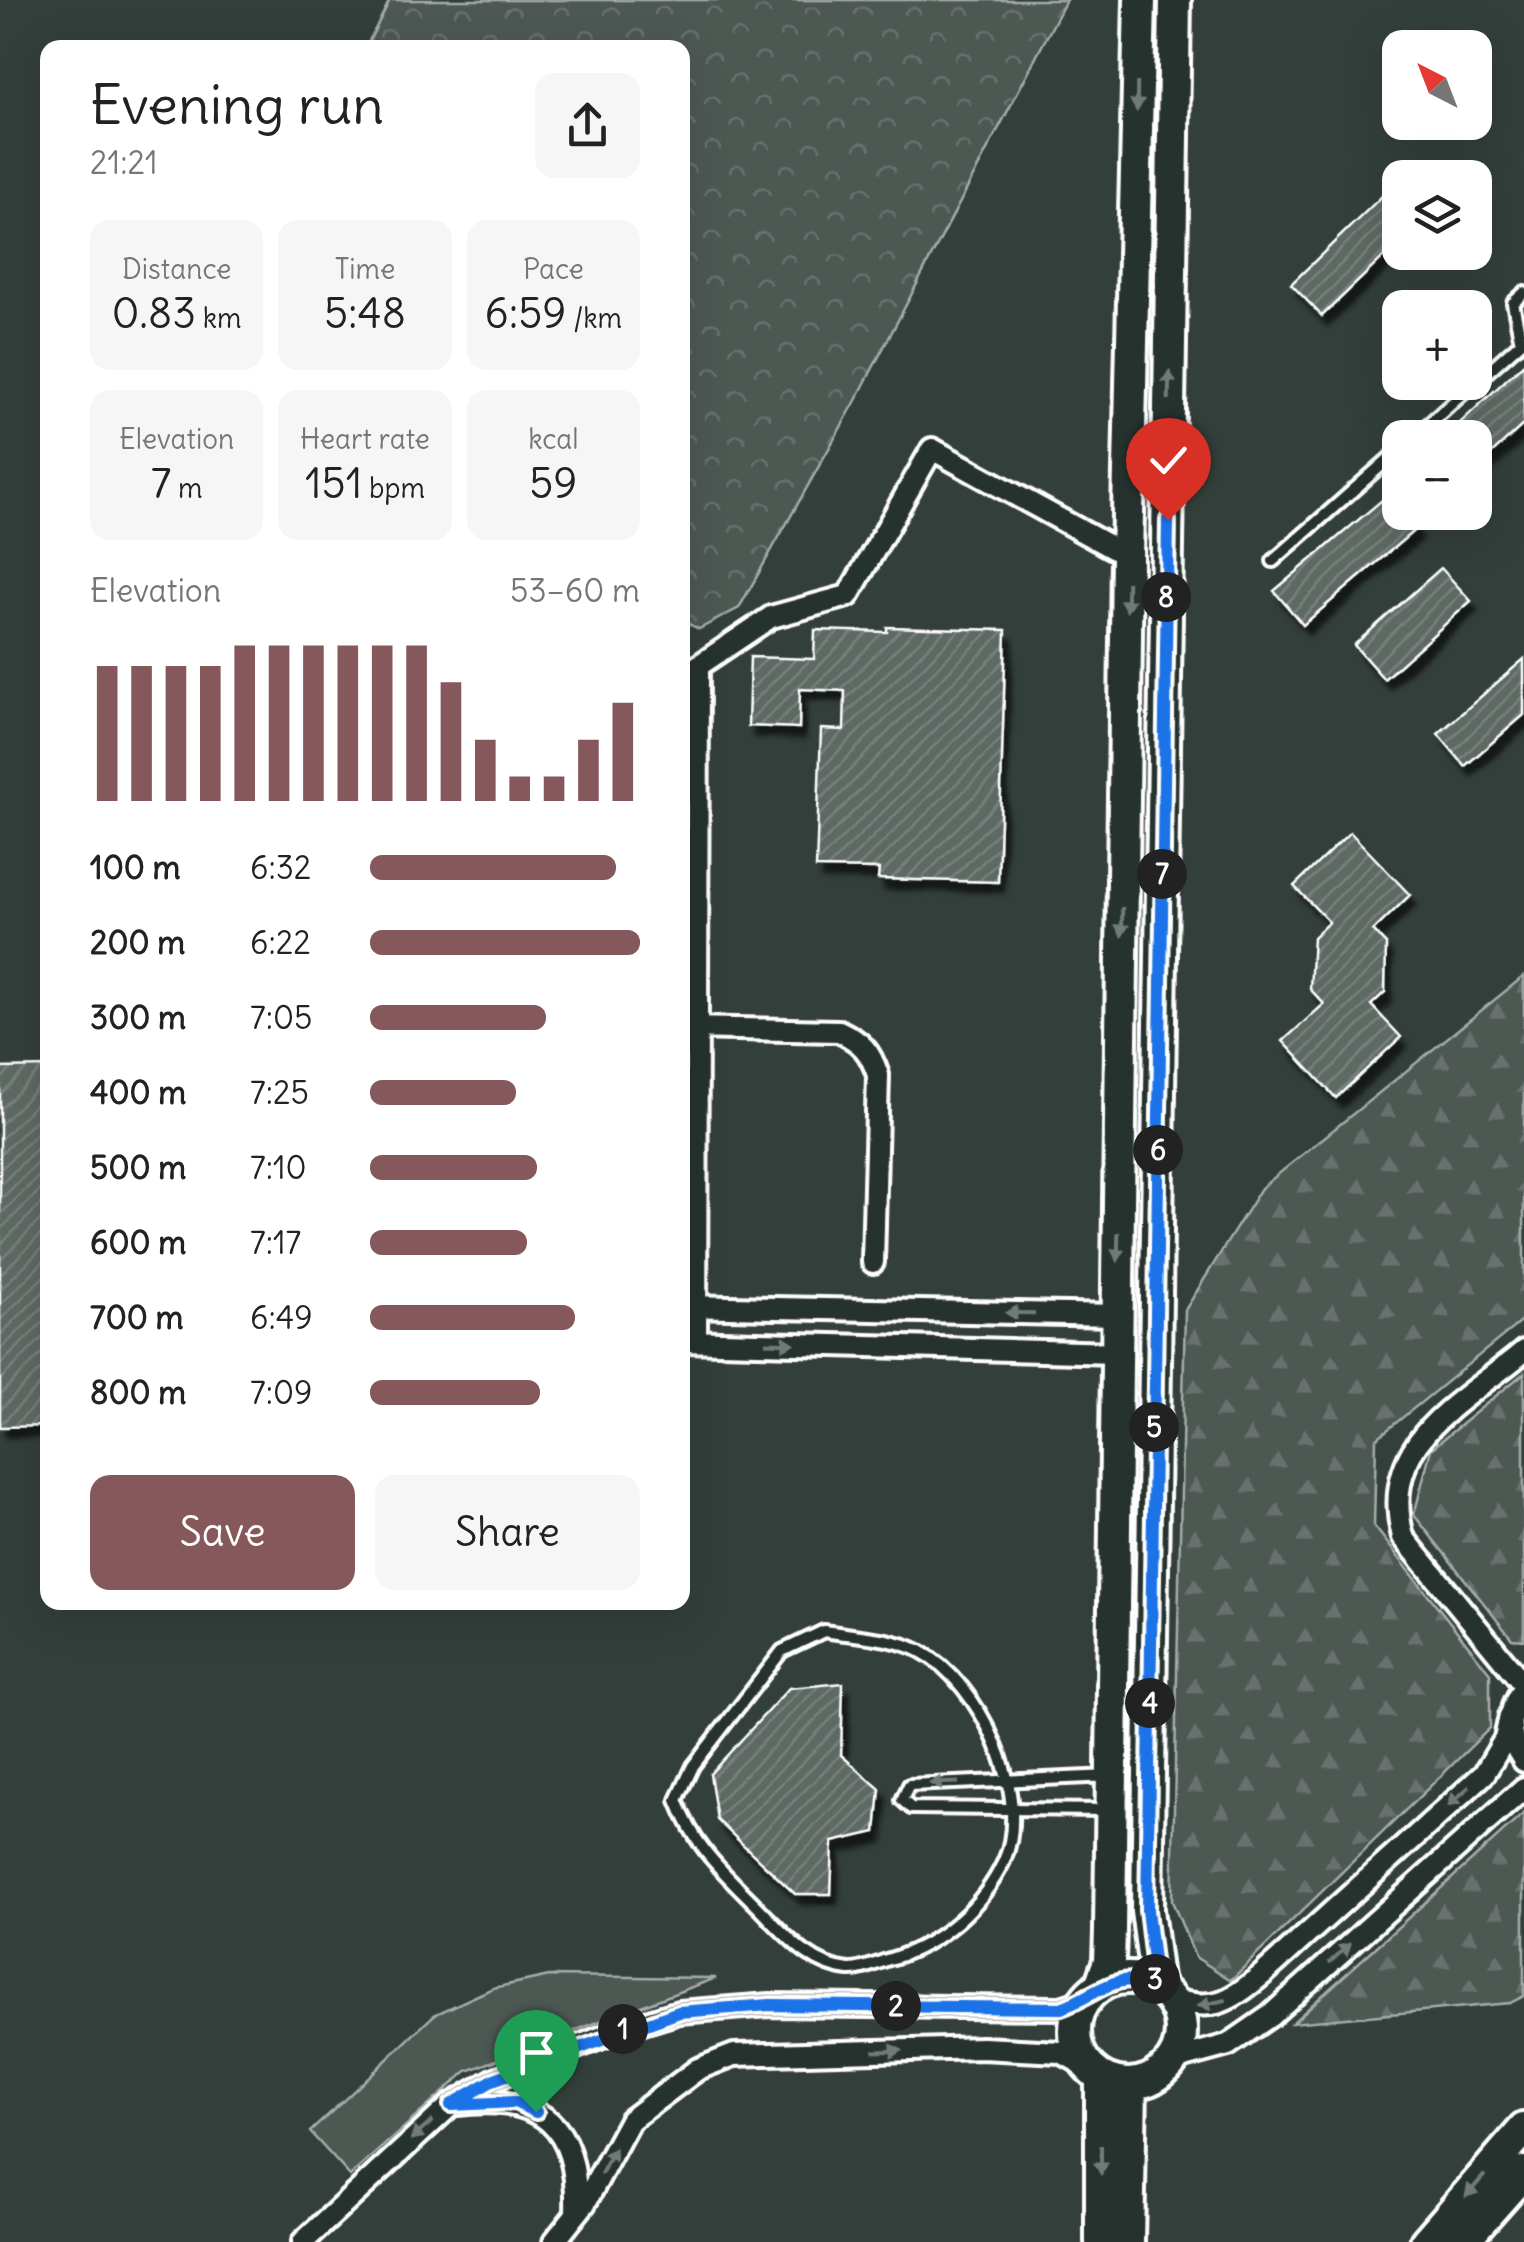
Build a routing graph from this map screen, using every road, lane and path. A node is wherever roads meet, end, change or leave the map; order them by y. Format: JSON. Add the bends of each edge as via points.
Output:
{"nodes":[{"id":1,"x":1140,"y":0,"type":"edge"},
{"id":2,"x":1175,"y":0,"type":"edge"},
{"id":3,"x":1524,"y":293,"type":"edge"},
{"id":4,"x":1433,"y":420,"type":"edge"},
{"id":5,"x":1382,"y":465,"type":"edge"},
{"id":6,"x":1127,"y":556,"type":"junction"},
{"id":7,"x":1273,"y":561,"type":"dead end"},
{"id":8,"x":690,"y":956,"type":"edge"},
{"id":9,"x":690,"y":1028,"type":"edge"},
{"id":10,"x":873,"y":1262,"type":"dead end"},
{"id":11,"x":690,"y":1306,"type":"edge"},
{"id":12,"x":1117,"y":1315,"type":"junction"},
{"id":13,"x":690,"y":1341,"type":"edge"},
{"id":14,"x":1524,"y":1351,"type":"edge"},
{"id":15,"x":1116,"y":1353,"type":"junction"},
{"id":16,"x":1524,"y":1686,"type":"edge"},
{"id":17,"x":1510,"y":1716,"type":"junction"},
{"id":18,"x":1524,"y":1761,"type":"edge"},
{"id":19,"x":1112,"y":1776,"type":"junction"},
{"id":20,"x":1006,"y":1781,"type":"junction"},
{"id":21,"x":1524,"y":1788,"type":"edge"},
{"id":22,"x":1111,"y":1810,"type":"junction"},
{"id":23,"x":1011,"y":1811,"type":"junction"},
{"id":24,"x":1164,"y":1992,"type":"junction"},
{"id":25,"x":1093,"y":1993,"type":"junction"},
{"id":26,"x":1173,"y":2060,"type":"junction"},
{"id":27,"x":1107,"y":2076,"type":"junction"},
{"id":28,"x":451,"y":2105,"type":"junction"},
{"id":29,"x":1524,"y":2129,"type":"edge"},
{"id":30,"x":1524,"y":2172,"type":"edge"},
{"id":31,"x":576,"y":2214,"type":"junction"},
{"id":32,"x":303,"y":2242,"type":"edge"},
{"id":33,"x":554,"y":2242,"type":"edge"},
{"id":34,"x":1100,"y":2242,"type":"edge"},
{"id":35,"x":1128,"y":2242,"type":"edge"},
{"id":36,"x":1426,"y":2242,"type":"edge"},
{"id":37,"x":1462,"y":2242,"type":"edge"}],
"edges":[{"from":1,"to":6,"type":"main road","one_way":true},
{"from":24,"to":2,"type":"main road","one_way":true,"via":[[1147,1910]]},
{"from":3,"to":4,"type":"lane","via":[[1513,303],[1521,342]]},
{"from":5,"to":7,"type":"lane"},
{"from":6,"to":8,"type":"street","via":[[932,448],[848,596],[771,617],[698,666]]},
{"from":6,"to":12,"type":"main road","one_way":true},
{"from":9,"to":10,"type":"street","via":[[839,1031],[871,1055],[878,1076]]},
{"from":12,"to":11,"type":"street","one_way":true},
{"from":12,"to":15,"type":"main road"},
{"from":13,"to":15,"type":"street","one_way":true},
{"from":14,"to":16,"type":"street","via":[[1412,1445],[1399,1473],[1396,1506],[1404,1537]]},
{"from":15,"to":19,"type":"main road"},
{"from":16,"to":17,"type":"street"},
{"from":17,"to":18,"type":"street","via":[[1513,1744]]},
{"from":17,"to":24,"type":"street","one_way":true,"via":[[1484,1774],[1236,1996],[1195,2006]]},
{"from":19,"to":20,"type":"lane"},
{"from":19,"to":22,"type":"main road"},
{"from":20,"to":23,"type":"lane"},
{"from":20,"to":23,"type":"lane","one_way":true,"via":[[909,1785],[902,1800],[911,1808]]},
{"from":20,"to":23,"type":"lane","via":[[984,1716],[958,1678],[918,1650],[824,1631],[782,1651],[693,1766],[677,1800],[690,1835],[804,1954],[850,1970],[917,1951],[963,1919],[1005,1860]]},
{"from":26,"to":21,"type":"street","one_way":true,"via":[[1228,2045],[1270,2016]]},
{"from":22,"to":23,"type":"lane"},
{"from":22,"to":25,"type":"main road","via":[[1109,1961]]},
{"from":24,"to":25,"type":"main road","via":[[1128,1978]]},
{"from":24,"to":26,"type":"main road","via":[[1181,2029]]},
{"from":25,"to":27,"type":"main road","via":[[1075,2034]]},
{"from":25,"to":28,"type":"street","via":[[1061,2008],[770,2005],[679,2012],[495,2079]]},
{"from":26,"to":27,"type":"main road","via":[[1162,2073]]},
{"from":31,"to":27,"type":"street","one_way":true,"via":[[630,2120],[686,2077],[734,2055],[1061,2052]]},
{"from":27,"to":34,"type":"main road","one_way":true},
{"from":27,"to":35,"type":"main road"},
{"from":28,"to":31,"type":"street","via":[[515,2102],[555,2128],[578,2172]]},
{"from":28,"to":32,"type":"street","one_way":true},
{"from":29,"to":36,"type":"main road","one_way":true},
{"from":30,"to":37,"type":"main road"},
{"from":31,"to":33,"type":"street"}]}
